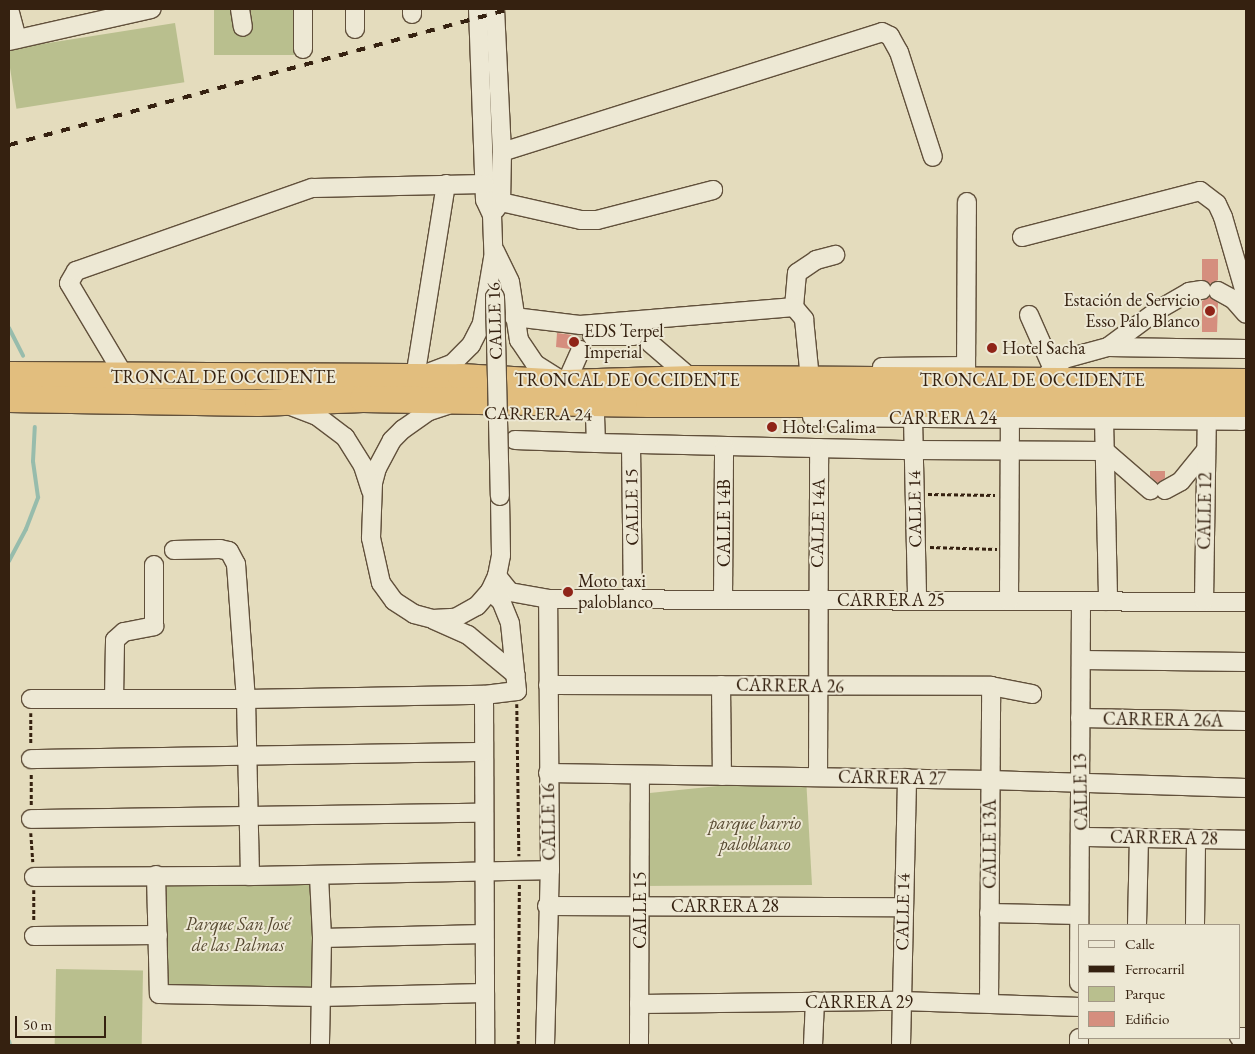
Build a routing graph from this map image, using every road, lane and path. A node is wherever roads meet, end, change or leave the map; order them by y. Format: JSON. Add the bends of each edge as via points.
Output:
{"nodes":[{"id":1,"x":9,"y":9,"type":"edge"},
{"id":2,"x":151,"y":9,"type":"edge"},
{"id":3,"x":240,"y":9,"type":"edge"},
{"id":4,"x":303,"y":9,"type":"edge"},
{"id":5,"x":355,"y":9,"type":"edge"},
{"id":6,"x":478,"y":9,"type":"edge"},
{"id":7,"x":495,"y":9,"type":"edge"},
{"id":8,"x":96,"y":14,"type":"edge"},
{"id":9,"x":243,"y":27,"type":"dead end"},
{"id":10,"x":355,"y":29,"type":"dead end"},
{"id":11,"x":13,"y":40,"type":"edge"},
{"id":12,"x":303,"y":49,"type":"dead end"},
{"id":13,"x":502,"y":152,"type":"junction"},
{"id":14,"x":933,"y":157,"type":"dead end"},
{"id":15,"x":446,"y":184,"type":"junction"},
{"id":16,"x":485,"y":184,"type":"junction"},
{"id":17,"x":713,"y":190,"type":"dead end"},
{"id":18,"x":967,"y":202,"type":"dead end"},
{"id":19,"x":497,"y":208,"type":"junction"},
{"id":20,"x":1022,"y":237,"type":"dead end"},
{"id":21,"x":1241,"y":251,"type":"edge"},
{"id":22,"x":493,"y":252,"type":"junction"},
{"id":23,"x":835,"y":255,"type":"dead end"},
{"id":24,"x":1246,"y":296,"type":"edge"},
{"id":25,"x":794,"y":307,"type":"junction"},
{"id":26,"x":1246,"y":314,"type":"edge"},
{"id":27,"x":1029,"y":315,"type":"dead end"},
{"id":28,"x":514,"y":317,"type":"junction"},
{"id":29,"x":583,"y":336,"type":"junction"},
{"id":30,"x":1108,"y":347,"type":"junction"},
{"id":31,"x":1246,"y":349,"type":"edge"},
{"id":32,"x":966,"y":373,"type":"junction"},
{"id":33,"x":687,"y":374,"type":"junction"},
{"id":34,"x":810,"y":374,"type":"junction"},
{"id":35,"x":1047,"y":374,"type":"junction"},
{"id":36,"x":9,"y":375,"type":"edge"},
{"id":37,"x":125,"y":377,"type":"junction"},
{"id":38,"x":415,"y":378,"type":"junction"},
{"id":39,"x":1246,"y":382,"type":"edge"},
{"id":40,"x":566,"y":383,"type":"junction"},
{"id":41,"x":9,"y":399,"type":"edge"},
{"id":42,"x":473,"y":401,"type":"junction"},
{"id":43,"x":258,"y":403,"type":"junction"},
{"id":44,"x":1246,"y":404,"type":"edge"},
{"id":45,"x":1099,"y":411,"type":"junction"},
{"id":46,"x":429,"y":412,"type":"junction"},
{"id":47,"x":1207,"y":412,"type":"junction"},
{"id":48,"x":595,"y":415,"type":"junction"},
{"id":49,"x":913,"y":418,"type":"junction"},
{"id":50,"x":1246,"y":418,"type":"edge"},
{"id":51,"x":1010,"y":419,"type":"junction"},
{"id":52,"x":515,"y":440,"type":"dead end"},
{"id":53,"x":596,"y":443,"type":"junction"},
{"id":54,"x":631,"y":444,"type":"junction"},
{"id":55,"x":724,"y":447,"type":"junction"},
{"id":56,"x":819,"y":448,"type":"junction"},
{"id":57,"x":914,"y":450,"type":"junction"},
{"id":58,"x":1009,"y":451,"type":"junction"},
{"id":59,"x":1105,"y":451,"type":"junction"},
{"id":60,"x":1205,"y":451,"type":"junction"},
{"id":61,"x":914,"y":494,"type":"junction"},
{"id":62,"x":1009,"y":495,"type":"junction"},
{"id":63,"x":372,"y":499,"type":"junction"},
{"id":64,"x":916,"y":546,"type":"junction"},
{"id":65,"x":174,"y":550,"type":"dead end"},
{"id":66,"x":1008,"y":550,"type":"junction"},
{"id":67,"x":500,"y":555,"type":"junction"},
{"id":68,"x":154,"y":565,"type":"dead end"},
{"id":69,"x":494,"y":584,"type":"junction"},
{"id":70,"x":542,"y":598,"type":"junction"},
{"id":71,"x":633,"y":600,"type":"junction"},
{"id":72,"x":723,"y":600,"type":"junction"},
{"id":73,"x":818,"y":600,"type":"junction"},
{"id":74,"x":917,"y":600,"type":"junction"},
{"id":75,"x":1009,"y":601,"type":"junction"},
{"id":76,"x":1080,"y":601,"type":"junction"},
{"id":77,"x":1108,"y":601,"type":"junction"},
{"id":78,"x":1204,"y":601,"type":"junction"},
{"id":79,"x":1246,"y":602,"type":"edge"},
{"id":80,"x":433,"y":619,"type":"junction"},
{"id":81,"x":1081,"y":660,"type":"junction"},
{"id":82,"x":1246,"y":662,"type":"edge"},
{"id":83,"x":516,"y":683,"type":"junction"},
{"id":84,"x":548,"y":685,"type":"junction"},
{"id":85,"x":721,"y":685,"type":"junction"},
{"id":86,"x":818,"y":686,"type":"junction"},
{"id":87,"x":991,"y":686,"type":"junction"},
{"id":88,"x":1032,"y":694,"type":"dead end"},
{"id":89,"x":484,"y":695,"type":"junction"},
{"id":90,"x":30,"y":699,"type":"joint"},
{"id":91,"x":114,"y":699,"type":"junction"},
{"id":92,"x":246,"y":699,"type":"junction"},
{"id":93,"x":1080,"y":718,"type":"junction"},
{"id":94,"x":1246,"y":722,"type":"edge"},
{"id":95,"x":484,"y":752,"type":"junction"},
{"id":96,"x":247,"y":758,"type":"junction"},
{"id":97,"x":31,"y":759,"type":"junction"},
{"id":98,"x":548,"y":773,"type":"junction"},
{"id":99,"x":640,"y":774,"type":"junction"},
{"id":100,"x":722,"y":776,"type":"junction"},
{"id":101,"x":818,"y":777,"type":"junction"},
{"id":102,"x":907,"y":778,"type":"junction"},
{"id":103,"x":990,"y":780,"type":"junction"},
{"id":104,"x":1080,"y":782,"type":"junction"},
{"id":105,"x":1241,"y":787,"type":"edge"},
{"id":106,"x":484,"y":813,"type":"junction"},
{"id":107,"x":250,"y":817,"type":"junction"},
{"id":108,"x":31,"y":819,"type":"junction"},
{"id":109,"x":1081,"y":837,"type":"junction"},
{"id":110,"x":1139,"y":838,"type":"junction"},
{"id":111,"x":1196,"y":839,"type":"junction"},
{"id":112,"x":1246,"y":840,"type":"edge"},
{"id":113,"x":550,"y":870,"type":"junction"},
{"id":114,"x":519,"y":872,"type":"junction"},
{"id":115,"x":484,"y":873,"type":"junction"},
{"id":116,"x":156,"y":875,"type":"junction"},
{"id":117,"x":250,"y":876,"type":"junction"},
{"id":118,"x":319,"y":876,"type":"junction"},
{"id":119,"x":34,"y":878,"type":"junction"},
{"id":120,"x":547,"y":906,"type":"junction"},
{"id":121,"x":640,"y":906,"type":"junction"},
{"id":122,"x":902,"y":907,"type":"junction"},
{"id":123,"x":990,"y":913,"type":"junction"},
{"id":124,"x":1078,"y":915,"type":"junction"},
{"id":125,"x":1078,"y":924,"type":"edge"},
{"id":126,"x":1137,"y":924,"type":"edge"},
{"id":127,"x":1195,"y":924,"type":"edge"},
{"id":128,"x":484,"y":934,"type":"junction"},
{"id":129,"x":158,"y":935,"type":"junction"},
{"id":130,"x":34,"y":936,"type":"joint"},
{"id":131,"x":322,"y":938,"type":"junction"},
{"id":132,"x":484,"y":993,"type":"junction"},
{"id":133,"x":320,"y":997,"type":"junction"},
{"id":134,"x":902,"y":1001,"type":"junction"},
{"id":135,"x":814,"y":1002,"type":"junction"},
{"id":136,"x":989,"y":1002,"type":"junction"},
{"id":137,"x":639,"y":1004,"type":"junction"},
{"id":138,"x":1078,"y":1007,"type":"edge"},
{"id":139,"x":320,"y":1045,"type":"edge"},
{"id":140,"x":485,"y":1045,"type":"edge"},
{"id":141,"x":518,"y":1045,"type":"edge"},
{"id":142,"x":545,"y":1045,"type":"edge"},
{"id":143,"x":639,"y":1045,"type":"edge"},
{"id":144,"x":813,"y":1045,"type":"edge"},
{"id":145,"x":901,"y":1045,"type":"edge"}],
"edges":[{"from":1,"to":11,"type":"street"},
{"from":2,"to":8,"type":"street"},
{"from":3,"to":9,"type":"street"},
{"from":4,"to":12,"type":"street"},
{"from":5,"to":10,"type":"street"},
{"from":6,"to":16,"type":"street","name":"CALLE 16"},
{"from":7,"to":13,"type":"street","name":"CALLE 16"},
{"from":8,"to":11,"type":"street"},
{"from":13,"to":14,"type":"street","via":[[882,32],[890,36],[899,52]]},
{"from":13,"to":19,"type":"street","name":"CALLE 16"},
{"from":15,"to":16,"type":"street"},
{"from":15,"to":37,"type":"street","via":[[312,188],[76,271],[69,283],[71,289]]},
{"from":15,"to":38,"type":"street"},
{"from":16,"to":19,"type":"street","name":"CALLE 16","via":[[485,200]]},
{"from":17,"to":19,"type":"street","via":[[597,220]]},
{"from":18,"to":32,"type":"street"},
{"from":19,"to":22,"type":"street","name":"CALLE 16"},
{"from":20,"to":21,"type":"street","via":[[1200,191],[1217,204]]},
{"from":21,"to":24,"type":"street"},
{"from":22,"to":28,"type":"street","via":[[510,282]]},
{"from":22,"to":38,"type":"street","via":[[482,323],[471,344],[452,364]]},
{"from":22,"to":67,"type":"street","name":"CALLE 16","bridge":true},
{"from":23,"to":25,"type":"street","via":[[816,260],[798,273]]},
{"from":25,"to":29,"type":"street"},
{"from":25,"to":34,"type":"street","via":[[804,319]]},
{"from":26,"to":30,"type":"street","via":[[1234,300],[1210,290],[1189,292],[1158,310]]},
{"from":27,"to":35,"type":"street"},
{"from":28,"to":29,"type":"street"},
{"from":28,"to":40,"type":"street","via":[[526,354],[546,373]]},
{"from":29,"to":33,"type":"street","via":[[642,340]]},
{"from":29,"to":40,"type":"street"},
{"from":30,"to":31,"type":"street"},
{"from":30,"to":35,"type":"street","via":[[1081,353]]},
{"from":32,"to":34,"type":"highway","name":"TRONCAL DE OCCIDENTE"},
{"from":32,"to":35,"type":"highway","name":"TRONCAL DE OCCIDENTE"},
{"from":33,"to":34,"type":"highway","name":"TRONCAL DE OCCIDENTE"},
{"from":33,"to":40,"type":"highway","name":"TRONCAL DE OCCIDENTE"},
{"from":35,"to":39,"type":"highway","name":"TRONCAL DE OCCIDENTE"},
{"from":36,"to":37,"type":"highway","name":"TRONCAL DE OCCIDENTE"},
{"from":37,"to":38,"type":"highway","name":"TRONCAL DE OCCIDENTE"},
{"from":38,"to":40,"type":"highway","name":"TRONCAL DE OCCIDENTE","via":[[461,377]]},
{"from":41,"to":43,"type":"highway","name":"TRONCAL DE OCCIDENTE"},
{"from":42,"to":43,"type":"highway","name":"TRONCAL DE OCCIDENTE","via":[[363,399]]},
{"from":42,"to":45,"type":"highway","name":"TRONCAL DE OCCIDENTE"},
{"from":42,"to":46,"type":"street"},
{"from":43,"to":63,"type":"street","via":[[302,409],[332,425],[355,450],[369,482]]},
{"from":44,"to":47,"type":"highway","name":"TRONCAL DE OCCIDENTE"},
{"from":45,"to":47,"type":"highway","name":"TRONCAL DE OCCIDENTE"},
{"from":45,"to":51,"type":"street","name":"CARRERA 24"},
{"from":45,"to":59,"type":"street"},
{"from":46,"to":48,"type":"street","name":"CARRERA 24"},
{"from":46,"to":63,"type":"street","via":[[403,429],[383,453],[373,483]]},
{"from":47,"to":50,"type":"street"},
{"from":47,"to":60,"type":"street","name":"CALLE 12"},
{"from":48,"to":49,"type":"street","name":"CARRERA 24"},
{"from":48,"to":53,"type":"street"},
{"from":49,"to":51,"type":"street","name":"CARRERA 24"},
{"from":49,"to":57,"type":"street","name":"CALLE 14"},
{"from":51,"to":58,"type":"street"},
{"from":52,"to":53,"type":"street"},
{"from":53,"to":54,"type":"street"},
{"from":54,"to":55,"type":"street"},
{"from":54,"to":71,"type":"street","name":"CALLE 15"},
{"from":55,"to":56,"type":"street"},
{"from":55,"to":72,"type":"street","name":"CALLE 14B"},
{"from":56,"to":57,"type":"street"},
{"from":56,"to":73,"type":"street","name":"CALLE 14A"},
{"from":57,"to":58,"type":"street"},
{"from":57,"to":61,"type":"street","name":"CALLE 14"},
{"from":58,"to":59,"type":"street"},
{"from":58,"to":62,"type":"street"},
{"from":59,"to":60,"type":"street","via":[[1158,490],[1181,481]]},
{"from":59,"to":77,"type":"street"},
{"from":60,"to":78,"type":"street","name":"CALLE 12"},
{"from":61,"to":62,"type":"path"},
{"from":61,"to":64,"type":"street","name":"CALLE 14"},
{"from":62,"to":66,"type":"street"},
{"from":63,"to":80,"type":"street","via":[[371,538],[382,583],[394,601],[414,614]]},
{"from":64,"to":66,"type":"path"},
{"from":64,"to":74,"type":"street","name":"CALLE 14"},
{"from":65,"to":92,"type":"street","via":[[220,549],[233,555]]},
{"from":66,"to":75,"type":"street"},
{"from":67,"to":69,"type":"street","name":"CALLE 16"},
{"from":67,"to":70,"type":"street","via":[[513,581]]},
{"from":68,"to":91,"type":"street","via":[[154,626],[124,632],[115,640]]},
{"from":69,"to":70,"type":"street","name":"CARRERA 25","via":[[510,592]]},
{"from":69,"to":80,"type":"street","via":[[477,606],[455,618]]},
{"from":69,"to":83,"type":"street","via":[[506,609]]},
{"from":70,"to":71,"type":"street","name":"CARRERA 25"},
{"from":70,"to":84,"type":"street","name":"CALLE 16"},
{"from":71,"to":72,"type":"street","name":"CARRERA 25"},
{"from":72,"to":73,"type":"street","name":"CARRERA 25"},
{"from":73,"to":74,"type":"street","name":"CARRERA 25"},
{"from":73,"to":86,"type":"street","name":"CALLE 14A"},
{"from":74,"to":75,"type":"street","name":"CARRERA 25"},
{"from":75,"to":76,"type":"street","name":"CARRERA 25"},
{"from":76,"to":77,"type":"street","name":"CARRERA 25"},
{"from":76,"to":81,"type":"street","name":"CALLE 13"},
{"from":77,"to":78,"type":"street","name":"CARRERA 25"},
{"from":78,"to":79,"type":"street","name":"CARRERA 25"},
{"from":80,"to":83,"type":"street","via":[[468,636]]},
{"from":81,"to":82,"type":"street"},
{"from":81,"to":93,"type":"street","name":"CALLE 13"},
{"from":83,"to":89,"type":"street"},
{"from":83,"to":114,"type":"path"},
{"from":84,"to":85,"type":"street","name":"CARRERA 26"},
{"from":84,"to":98,"type":"street","name":"CALLE 16"},
{"from":85,"to":86,"type":"street","name":"CARRERA 26"},
{"from":85,"to":100,"type":"street"},
{"from":86,"to":87,"type":"street","name":"CARRERA 26"},
{"from":86,"to":101,"type":"street","name":"CALLE 14A"},
{"from":87,"to":88,"type":"street","name":"CARRERA 26"},
{"from":87,"to":103,"type":"street","name":"CALLE 13A"},
{"from":89,"to":92,"type":"street"},
{"from":89,"to":95,"type":"street"},
{"from":90,"to":91,"type":"street"},
{"from":90,"to":97,"type":"path"},
{"from":91,"to":92,"type":"street"},
{"from":92,"to":96,"type":"street"},
{"from":93,"to":94,"type":"street","name":"CARRERA 26A"},
{"from":93,"to":104,"type":"street","name":"CALLE 13"},
{"from":95,"to":96,"type":"street"},
{"from":95,"to":106,"type":"street"},
{"from":96,"to":97,"type":"street"},
{"from":96,"to":107,"type":"street"},
{"from":97,"to":108,"type":"path"},
{"from":98,"to":99,"type":"street","name":"CARRERA 27"},
{"from":98,"to":113,"type":"street","name":"CALLE 16"},
{"from":99,"to":100,"type":"street","name":"CARRERA 27"},
{"from":99,"to":121,"type":"street","name":"CALLE 15"},
{"from":100,"to":101,"type":"street","name":"CARRERA 27"},
{"from":101,"to":102,"type":"street","name":"CARRERA 27"},
{"from":102,"to":103,"type":"street","name":"CARRERA 27"},
{"from":102,"to":122,"type":"street","name":"CALLE 14"},
{"from":103,"to":104,"type":"street","name":"CARRERA 27"},
{"from":103,"to":123,"type":"street","name":"CALLE 13A"},
{"from":104,"to":105,"type":"street","name":"CARRERA 27"},
{"from":104,"to":109,"type":"street","name":"CALLE 13"},
{"from":106,"to":107,"type":"street"},
{"from":106,"to":115,"type":"street"},
{"from":107,"to":108,"type":"street"},
{"from":107,"to":117,"type":"street"},
{"from":108,"to":119,"type":"path"},
{"from":109,"to":110,"type":"street","name":"CARRERA 28"},
{"from":109,"to":124,"type":"street","name":"CALLE 13"},
{"from":110,"to":111,"type":"street","name":"CARRERA 28"},
{"from":110,"to":126,"type":"street"},
{"from":111,"to":112,"type":"street","name":"CARRERA 28"},
{"from":111,"to":127,"type":"street"},
{"from":113,"to":114,"type":"street"},
{"from":113,"to":120,"type":"street","name":"CALLE 16"},
{"from":114,"to":115,"type":"street"},
{"from":114,"to":141,"type":"path"},
{"from":115,"to":118,"type":"street"},
{"from":115,"to":128,"type":"street"},
{"from":116,"to":117,"type":"street"},
{"from":116,"to":119,"type":"street"},
{"from":116,"to":129,"type":"street"},
{"from":117,"to":118,"type":"street"},
{"from":118,"to":131,"type":"street"},
{"from":119,"to":130,"type":"path"},
{"from":120,"to":121,"type":"street","name":"CARRERA 28"},
{"from":120,"to":142,"type":"street","name":"CALLE 16"},
{"from":121,"to":122,"type":"street","name":"CARRERA 28"},
{"from":121,"to":137,"type":"street","name":"CALLE 15"},
{"from":122,"to":134,"type":"street","name":"CALLE 14"},
{"from":123,"to":124,"type":"street"},
{"from":123,"to":136,"type":"street","name":"CALLE 13A"},
{"from":124,"to":125,"type":"street","name":"CALLE 13"},
{"from":128,"to":131,"type":"street"},
{"from":128,"to":132,"type":"street"},
{"from":129,"to":130,"type":"street"},
{"from":129,"to":133,"type":"street","via":[[160,994]]},
{"from":131,"to":133,"type":"street"},
{"from":132,"to":133,"type":"street"},
{"from":132,"to":140,"type":"street"},
{"from":133,"to":139,"type":"street"},
{"from":134,"to":135,"type":"street","name":"CARRERA 29"},
{"from":134,"to":136,"type":"street","name":"CARRERA 29"},
{"from":134,"to":145,"type":"street","name":"CALLE 14"},
{"from":135,"to":137,"type":"street","name":"CARRERA 29"},
{"from":135,"to":144,"type":"street"},
{"from":136,"to":138,"type":"street","name":"CARRERA 29"},
{"from":137,"to":143,"type":"street","name":"CALLE 15"}]}
